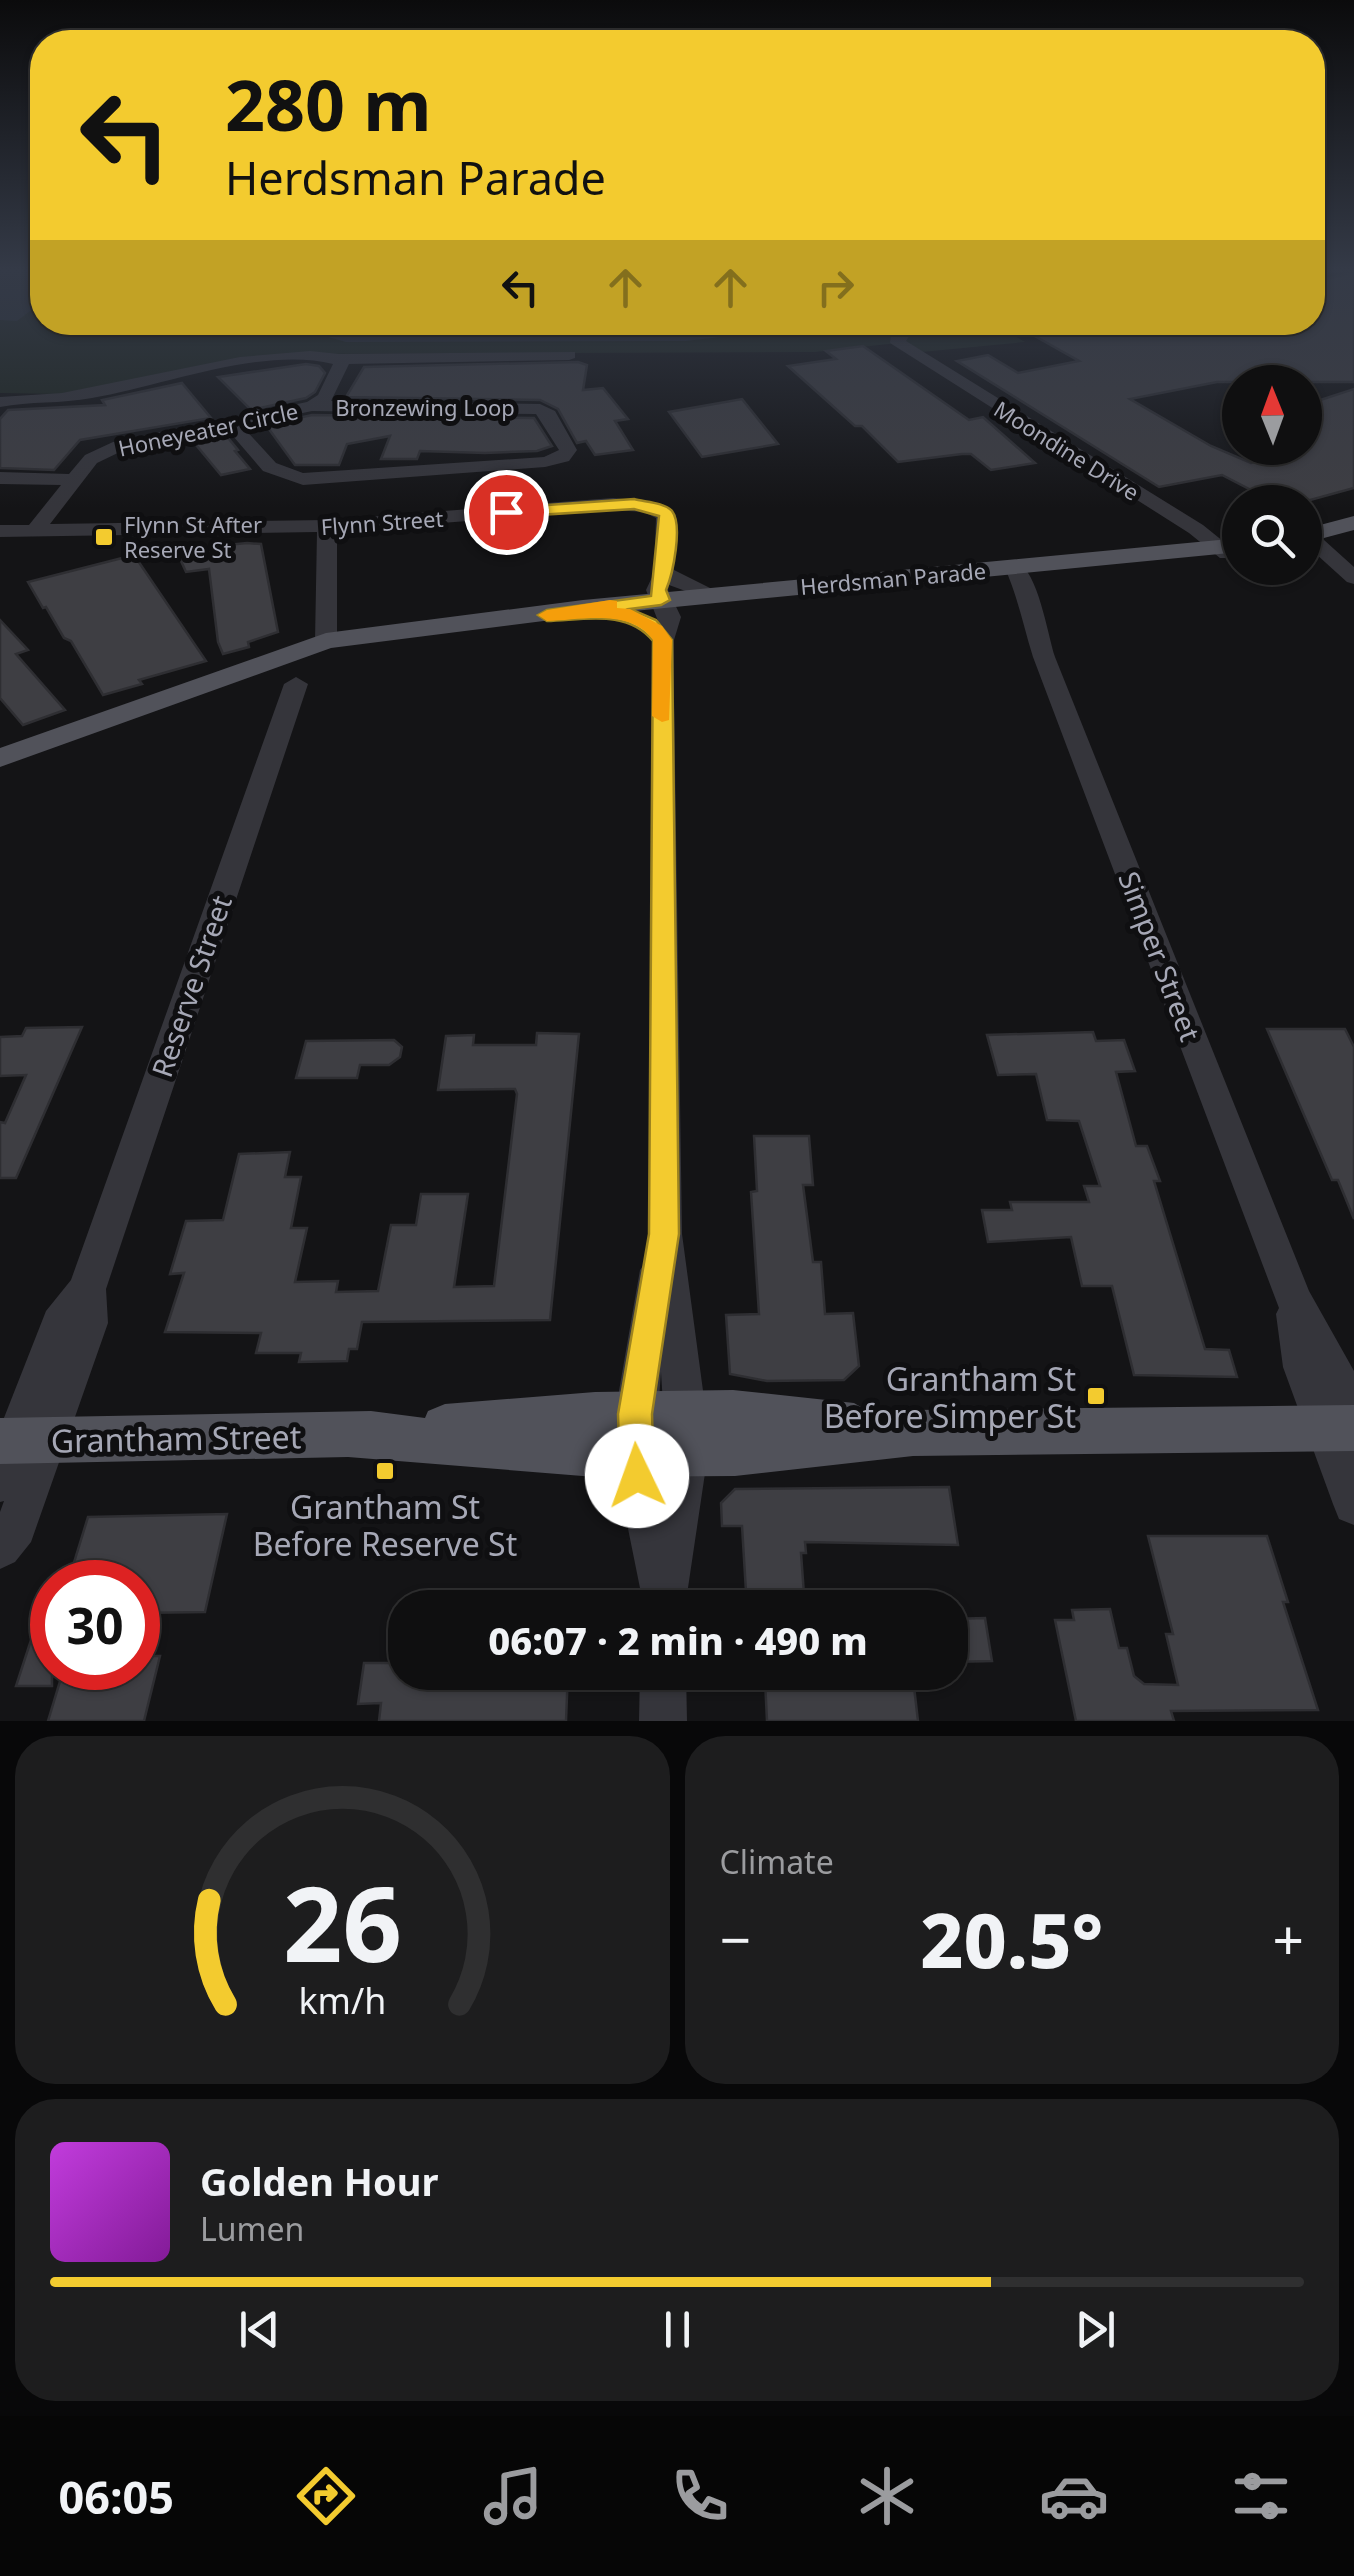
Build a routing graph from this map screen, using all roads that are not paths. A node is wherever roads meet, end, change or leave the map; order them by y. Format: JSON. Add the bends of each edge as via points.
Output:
{"nodes":[{"id":1,"x":905,"y":347,"type":"edge"},
{"id":2,"x":569,"y":355,"type":"dead end"},
{"id":3,"x":339,"y":359,"type":"junction"},
{"id":4,"x":0,"y":402,"type":"edge"},
{"id":5,"x":312,"y":406,"type":"junction"},
{"id":6,"x":231,"y":423,"type":"junction"},
{"id":7,"x":0,"y":478,"type":"edge"},
{"id":8,"x":74,"y":480,"type":"junction"},
{"id":9,"x":1354,"y":524,"type":"edge"},
{"id":10,"x":327,"y":526,"type":"junction"},
{"id":11,"x":0,"y":528,"type":"edge"},
{"id":12,"x":36,"y":529,"type":"junction"},
{"id":13,"x":1322,"y":538,"type":"edge"},
{"id":14,"x":1322,"y":539,"type":"edge"},
{"id":15,"x":1322,"y":539,"type":"edge"},
{"id":16,"x":1222,"y":551,"type":"edge"},
{"id":17,"x":1354,"y":564,"type":"edge"},
{"id":18,"x":1011,"y":571,"type":"junction"},
{"id":19,"x":664,"y":573,"type":"junction"},
{"id":20,"x":1354,"y":578,"type":"edge"},
{"id":21,"x":713,"y":595,"type":"junction"},
{"id":22,"x":663,"y":604,"type":"junction"},
{"id":23,"x":624,"y":613,"type":"junction"},
{"id":24,"x":547,"y":615,"type":"junction"},
{"id":25,"x":663,"y":640,"type":"junction"},
{"id":26,"x":326,"y":641,"type":"junction"},
{"id":27,"x":296,"y":684,"type":"dead end"},
{"id":28,"x":0,"y":758,"type":"edge"},
{"id":29,"x":664,"y":1234,"type":"junction"},
{"id":30,"x":1344,"y":1426,"type":"edge"},
{"id":31,"x":687,"y":1433,"type":"junction"},
{"id":32,"x":635,"y":1434,"type":"junction"},
{"id":33,"x":15,"y":1451,"type":"edge"},
{"id":34,"x":1354,"y":1504,"type":"edge"},
{"id":35,"x":0,"y":1546,"type":"edge"},
{"id":36,"x":660,"y":1590,"type":"edge"},
{"id":37,"x":665,"y":1590,"type":"edge"},
{"id":38,"x":663,"y":1690,"type":"edge"},
{"id":39,"x":663,"y":1721,"type":"edge"}],
"edges":[{"from":1,"to":16,"type":"street","name":"Moondine Drive"},
{"from":2,"to":3,"type":"street"},
{"from":3,"to":4,"type":"street","name":"Honeyeater Circle","via":[[274,358],[62,398]]},
{"from":3,"to":5,"type":"street","name":"Honeyeater Circle","via":[[325,398]]},
{"from":5,"to":6,"type":"street","name":"Honeyeater Circle"},
{"from":5,"to":6,"type":"street","name":"Bronzewing Loop","via":[[540,410],[568,450],[544,462],[304,479],[267,468]]},
{"from":6,"to":8,"type":"street","name":"Honeyeater Circle","via":[[119,446],[91,460]]},
{"from":7,"to":8,"type":"street"},
{"from":8,"to":12,"type":"street","name":"Honeyeater Circle"},
{"from":9,"to":13,"type":"main road"},
{"from":10,"to":12,"type":"street","name":"Flynn Street"},
{"from":10,"to":19,"type":"street","name":"Flynn Street","via":[[648,506],[666,515]]},
{"from":10,"to":26,"type":"street"},
{"from":11,"to":12,"type":"street","name":"Flynn Street"},
{"from":14,"to":17,"type":"street"},
{"from":15,"to":20,"type":"street"},
{"from":16,"to":18,"type":"main road","name":"Herdsman Parade"},
{"from":18,"to":21,"type":"main road","name":"Herdsman Parade"},
{"from":18,"to":22,"type":"main road","name":"Herdsman Parade"},
{"from":18,"to":30,"type":"street","name":"Simper Street","via":[[1293,1298],[1303,1367]]},
{"from":19,"to":21,"type":"street"},
{"from":19,"to":22,"type":"street","name":"Flynn Street","via":[[658,590]]},
{"from":21,"to":22,"type":"main road","name":"Herdsman Parade"},
{"from":22,"to":23,"type":"main road","name":"Herdsman Parade"},
{"from":22,"to":24,"type":"main road","name":"Herdsman Parade"},
{"from":22,"to":25,"type":"street","name":"Flynn Street","via":[[670,617]]},
{"from":23,"to":24,"type":"main road","name":"Herdsman Parade"},
{"from":23,"to":25,"type":"street","via":[[649,624]]},
{"from":24,"to":26,"type":"main road","name":"Herdsman Parade"},
{"from":25,"to":29,"type":"street","name":"Flynn Street"},
{"from":26,"to":28,"type":"main road","name":"Herdsman Parade"},
{"from":27,"to":33,"type":"street","name":"Reserve Street","via":[[87,1289],[89,1323]]},
{"from":29,"to":31,"type":"street"},
{"from":29,"to":32,"type":"street"},
{"from":30,"to":31,"type":"main road","name":"Grantham Street","via":[[913,1433],[735,1453]]},
{"from":30,"to":34,"type":"street","name":"Simper Street"},
{"from":31,"to":32,"type":"main road","name":"Grantham Street"},
{"from":31,"to":37,"type":"street"},
{"from":32,"to":33,"type":"main road","name":"Grantham Street","via":[[594,1454],[352,1436]]},
{"from":32,"to":36,"type":"street","via":[[640,1498]]},
{"from":33,"to":35,"type":"street","name":"Reserve Street","via":[[16,1527]]},
{"from":38,"to":39,"type":"street"}]}
